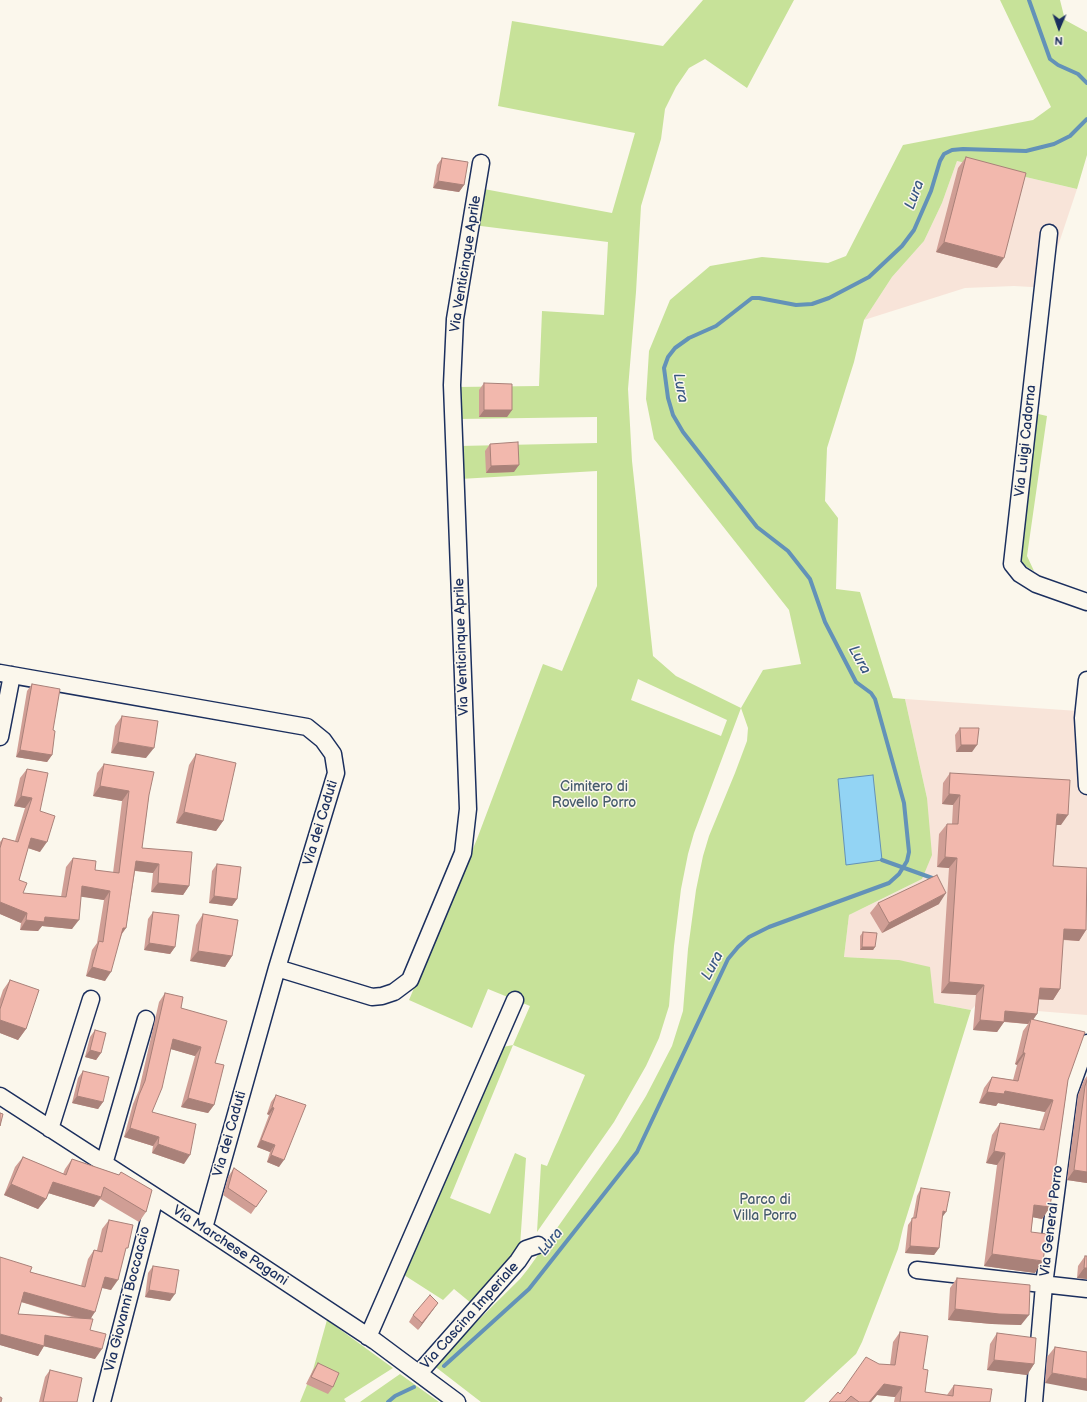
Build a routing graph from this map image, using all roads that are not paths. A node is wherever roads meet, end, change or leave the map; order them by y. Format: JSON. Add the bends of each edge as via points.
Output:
{"nodes":[{"id":1,"x":481,"y":163,"type":"dead end"},
{"id":2,"x":1049,"y":233,"type":"dead end"},
{"id":3,"x":1087,"y":602,"type":"edge"},
{"id":4,"x":6,"y":674,"type":"edge"},
{"id":5,"x":1087,"y":680,"type":"edge"},
{"id":6,"x":0,"y":737,"type":"edge"},
{"id":7,"x":1087,"y":786,"type":"edge"},
{"id":8,"x":277,"y":968,"type":"junction"},
{"id":9,"x":91,"y":999,"type":"dead end"},
{"id":10,"x":515,"y":1000,"type":"dead end"},
{"id":11,"x":146,"y":1019,"type":"dead end"},
{"id":12,"x":1087,"y":1043,"type":"edge"},
{"id":13,"x":0,"y":1096,"type":"edge"},
{"id":14,"x":50,"y":1129,"type":"junction"},
{"id":15,"x":104,"y":1164,"type":"junction"},
{"id":16,"x":155,"y":1197,"type":"junction"},
{"id":17,"x":204,"y":1228,"type":"junction"},
{"id":18,"x":538,"y":1245,"type":"dead end"},
{"id":19,"x":917,"y":1270,"type":"dead end"},
{"id":20,"x":1044,"y":1285,"type":"junction"},
{"id":21,"x":1087,"y":1289,"type":"edge"},
{"id":22,"x":368,"y":1337,"type":"junction"},
{"id":23,"x":419,"y":1373,"type":"junction"},
{"id":24,"x":102,"y":1402,"type":"edge"},
{"id":25,"x":457,"y":1402,"type":"edge"},
{"id":26,"x":1034,"y":1402,"type":"edge"}],
"edges":[{"from":1,"to":8,"type":"street","name":"Via Venticinque Aprile","via":[[455,319],[452,385],[468,809],[463,853],[410,980],[394,992],[372,997]]},
{"from":2,"to":3,"type":"street","name":"Via Luigi Cadorna","via":[[1012,564],[1020,574],[1036,584]]},
{"from":4,"to":6,"type":"street"},
{"from":4,"to":8,"type":"street","name":"Via dei Caduti","via":[[307,727],[323,740],[333,754],[336,773]]},
{"from":5,"to":7,"type":"street","via":[[1083,718]]},
{"from":8,"to":17,"type":"street","name":"Via dei Caduti"},
{"from":9,"to":14,"type":"street"},
{"from":10,"to":22,"type":"street"},
{"from":11,"to":15,"type":"street"},
{"from":12,"to":20,"type":"street","name":"Via General Porro","via":[[1069,1092]]},
{"from":13,"to":14,"type":"street","name":"Via Marchese Pagani"},
{"from":14,"to":15,"type":"street","name":"Via Marchese Pagani"},
{"from":15,"to":16,"type":"street","name":"Via Marchese Pagani"},
{"from":16,"to":17,"type":"street","name":"Via Marchese Pagani"},
{"from":16,"to":24,"type":"street","name":"Via Giovanni Boccaccio"},
{"from":17,"to":22,"type":"street","name":"Via Marchese Pagani"},
{"from":18,"to":23,"type":"street","name":"Via Cascina Imperiale","via":[[526,1249],[523,1256]]},
{"from":19,"to":20,"type":"street"},
{"from":20,"to":21,"type":"street"},
{"from":20,"to":26,"type":"street","name":"Via General Porro"},
{"from":22,"to":23,"type":"street","name":"Via Marchese Pagani"},
{"from":23,"to":25,"type":"street","name":"Via Marchese Pagani"}]}
